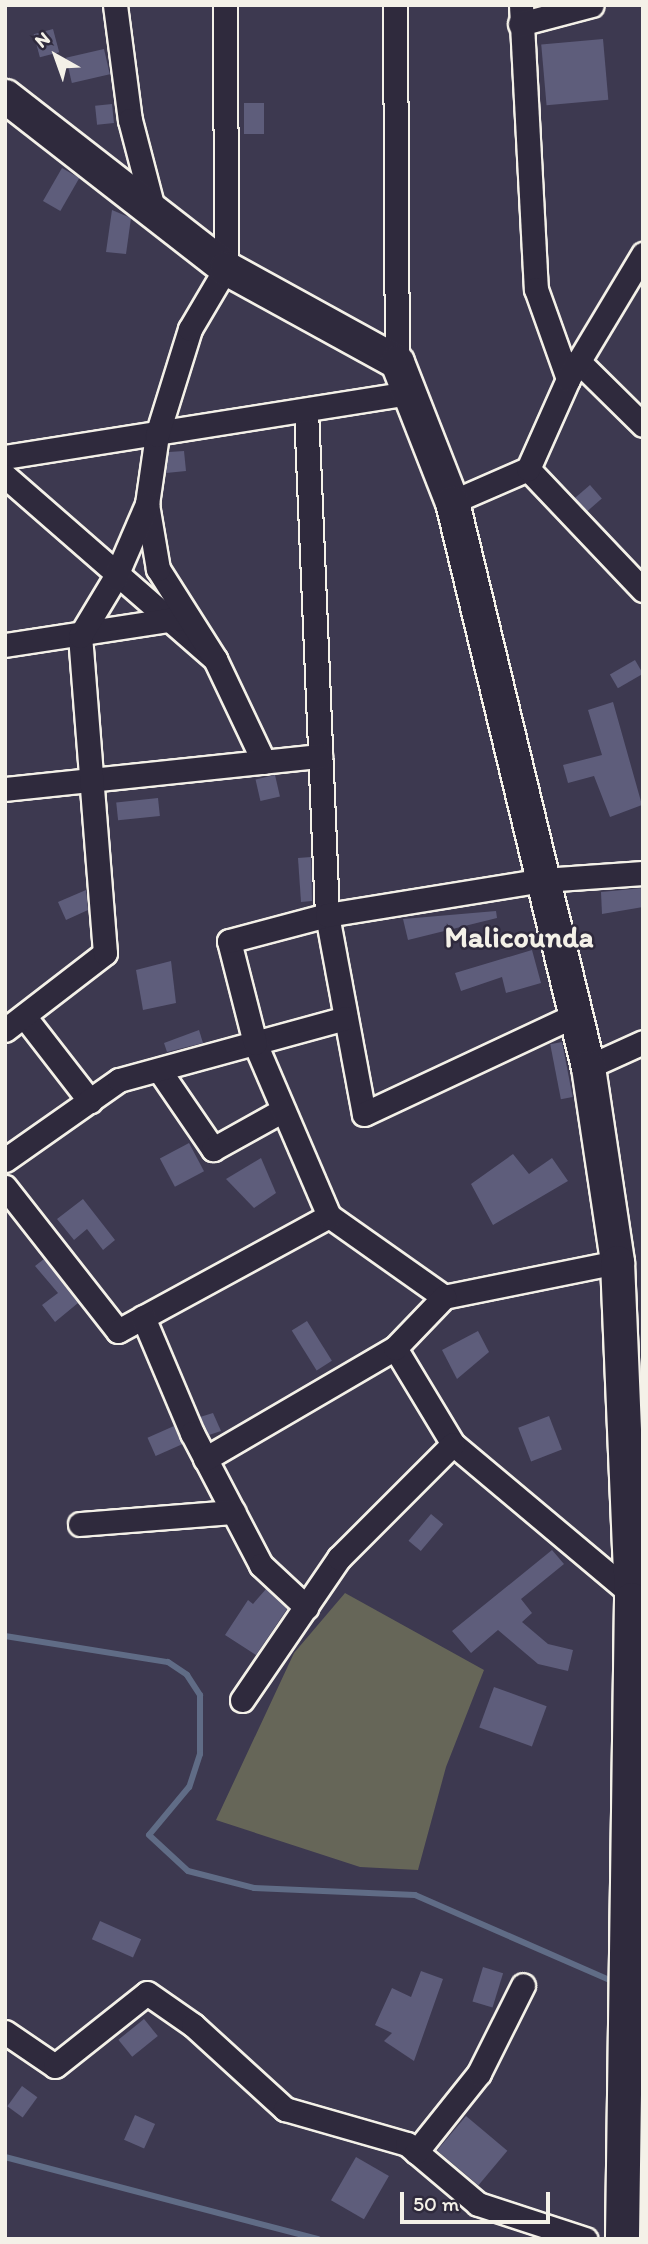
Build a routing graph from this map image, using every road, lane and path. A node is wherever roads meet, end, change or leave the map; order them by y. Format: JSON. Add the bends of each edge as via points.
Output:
{"nodes":[{"id":1,"x":115,"y":5,"type":"edge"},
{"id":2,"x":225,"y":5,"type":"edge"},
{"id":3,"x":395,"y":5,"type":"edge"},
{"id":4,"x":592,"y":5,"type":"edge"},
{"id":5,"x":521,"y":14,"type":"edge"},
{"id":6,"x":5,"y":96,"type":"edge"},
{"id":7,"x":154,"y":212,"type":"junction"},
{"id":8,"x":643,"y":254,"type":"edge"},
{"id":9,"x":226,"y":268,"type":"junction"},
{"id":10,"x":397,"y":362,"type":"junction"},
{"id":11,"x":573,"y":370,"type":"junction"},
{"id":12,"x":411,"y":393,"type":"junction"},
{"id":13,"x":306,"y":410,"type":"junction"},
{"id":14,"x":643,"y":425,"type":"edge"},
{"id":15,"x":156,"y":435,"type":"junction"},
{"id":16,"x":5,"y":457,"type":"edge"},
{"id":17,"x":528,"y":470,"type":"junction"},
{"id":18,"x":5,"y":476,"type":"edge"},
{"id":19,"x":452,"y":502,"type":"junction"},
{"id":20,"x":147,"y":504,"type":"junction"},
{"id":21,"x":115,"y":578,"type":"junction"},
{"id":22,"x":643,"y":590,"type":"edge"},
{"id":23,"x":182,"y":618,"type":"junction"},
{"id":24,"x":80,"y":636,"type":"junction"},
{"id":25,"x":5,"y":645,"type":"edge"},
{"id":26,"x":320,"y":756,"type":"junction"},
{"id":27,"x":264,"y":762,"type":"junction"},
{"id":28,"x":93,"y":780,"type":"junction"},
{"id":29,"x":5,"y":789,"type":"edge"},
{"id":30,"x":643,"y":873,"type":"edge"},
{"id":31,"x":543,"y":880,"type":"junction"},
{"id":32,"x":327,"y":915,"type":"junction"},
{"id":33,"x":575,"y":1015,"type":"junction"},
{"id":34,"x":24,"y":1016,"type":"junction"},
{"id":35,"x":346,"y":1018,"type":"junction"},
{"id":36,"x":5,"y":1030,"type":"edge"},
{"id":37,"x":643,"y":1042,"type":"edge"},
{"id":38,"x":255,"y":1043,"type":"junction"},
{"id":39,"x":588,"y":1067,"type":"junction"},
{"id":40,"x":159,"y":1070,"type":"junction"},
{"id":41,"x":90,"y":1101,"type":"junction"},
{"id":42,"x":283,"y":1110,"type":"junction"},
{"id":43,"x":5,"y":1160,"type":"edge"},
{"id":44,"x":8,"y":1198,"type":"edge"},
{"id":45,"x":329,"y":1216,"type":"junction"},
{"id":46,"x":617,"y":1262,"type":"junction"},
{"id":47,"x":444,"y":1297,"type":"junction"},
{"id":48,"x":143,"y":1317,"type":"junction"},
{"id":49,"x":395,"y":1348,"type":"junction"},
{"id":50,"x":453,"y":1444,"type":"junction"},
{"id":51,"x":205,"y":1459,"type":"junction"},
{"id":52,"x":635,"y":1482,"type":"edge"},
{"id":53,"x":233,"y":1512,"type":"junction"},
{"id":54,"x":80,"y":1524,"type":"dead end"},
{"id":55,"x":637,"y":1600,"type":"edge"},
{"id":56,"x":306,"y":1607,"type":"junction"},
{"id":57,"x":242,"y":1700,"type":"dead end"},
{"id":58,"x":523,"y":1985,"type":"dead end"},
{"id":59,"x":5,"y":2032,"type":"edge"},
{"id":60,"x":416,"y":2152,"type":"junction"},
{"id":61,"x":585,"y":2239,"type":"edge"},
{"id":62,"x":622,"y":2239,"type":"edge"}],
"edges":[{"from":1,"to":7,"type":"street","via":[[130,120]]},
{"from":2,"to":9,"type":"street"},
{"from":3,"to":10,"type":"street"},
{"from":4,"to":5,"type":"street"},
{"from":5,"to":11,"type":"street","via":[[536,289]]},
{"from":6,"to":7,"type":"main road"},
{"from":7,"to":9,"type":"main road"},
{"from":8,"to":11,"type":"street"},
{"from":9,"to":10,"type":"main road"},
{"from":9,"to":15,"type":"street","via":[[190,329]]},
{"from":10,"to":12,"type":"main road"},
{"from":11,"to":14,"type":"street"},
{"from":11,"to":17,"type":"street"},
{"from":12,"to":13,"type":"street"},
{"from":12,"to":19,"type":"main road"},
{"from":13,"to":15,"type":"street"},
{"from":13,"to":26,"type":"street"},
{"from":15,"to":16,"type":"street"},
{"from":15,"to":20,"type":"street"},
{"from":17,"to":19,"type":"street"},
{"from":17,"to":22,"type":"street"},
{"from":18,"to":21,"type":"street"},
{"from":19,"to":31,"type":"main road"},
{"from":20,"to":21,"type":"street"},
{"from":20,"to":23,"type":"street","via":[[158,569]]},
{"from":21,"to":23,"type":"street"},
{"from":21,"to":24,"type":"street"},
{"from":23,"to":24,"type":"street"},
{"from":23,"to":27,"type":"street","via":[[215,659]]},
{"from":24,"to":25,"type":"street"},
{"from":24,"to":28,"type":"street"},
{"from":26,"to":27,"type":"street"},
{"from":26,"to":32,"type":"street"},
{"from":27,"to":28,"type":"street"},
{"from":28,"to":29,"type":"street"},
{"from":28,"to":34,"type":"street","via":[[105,953]]},
{"from":30,"to":31,"type":"street"},
{"from":31,"to":32,"type":"street"},
{"from":31,"to":33,"type":"main road"},
{"from":32,"to":35,"type":"street"},
{"from":32,"to":38,"type":"street","via":[[229,941]]},
{"from":33,"to":35,"type":"street","via":[[365,1114]]},
{"from":33,"to":39,"type":"main road"},
{"from":34,"to":36,"type":"street"},
{"from":34,"to":41,"type":"street"},
{"from":35,"to":38,"type":"street"},
{"from":37,"to":39,"type":"street"},
{"from":38,"to":40,"type":"street"},
{"from":38,"to":42,"type":"street"},
{"from":39,"to":46,"type":"main road"},
{"from":40,"to":41,"type":"street","via":[[119,1080]]},
{"from":40,"to":42,"type":"street","via":[[213,1149]]},
{"from":41,"to":43,"type":"street"},
{"from":42,"to":45,"type":"street"},
{"from":44,"to":48,"type":"street","via":[[118,1331]]},
{"from":45,"to":47,"type":"street"},
{"from":45,"to":48,"type":"street"},
{"from":46,"to":47,"type":"street"},
{"from":46,"to":52,"type":"main road"},
{"from":47,"to":49,"type":"street"},
{"from":48,"to":51,"type":"street"},
{"from":49,"to":50,"type":"street"},
{"from":49,"to":51,"type":"street"},
{"from":50,"to":55,"type":"street"},
{"from":50,"to":56,"type":"street","via":[[340,1558]]},
{"from":51,"to":53,"type":"street"},
{"from":52,"to":55,"type":"main road"},
{"from":53,"to":54,"type":"street"},
{"from":53,"to":56,"type":"street","via":[[261,1565]]},
{"from":55,"to":62,"type":"main road","via":[[623,2000]]},
{"from":56,"to":57,"type":"street"},
{"from":58,"to":60,"type":"street","via":[[479,2073]]},
{"from":59,"to":60,"type":"street","via":[[55,2066],[147,1993],[193,2025],[285,2109]]},
{"from":60,"to":61,"type":"street","via":[[478,2204]]}]}
